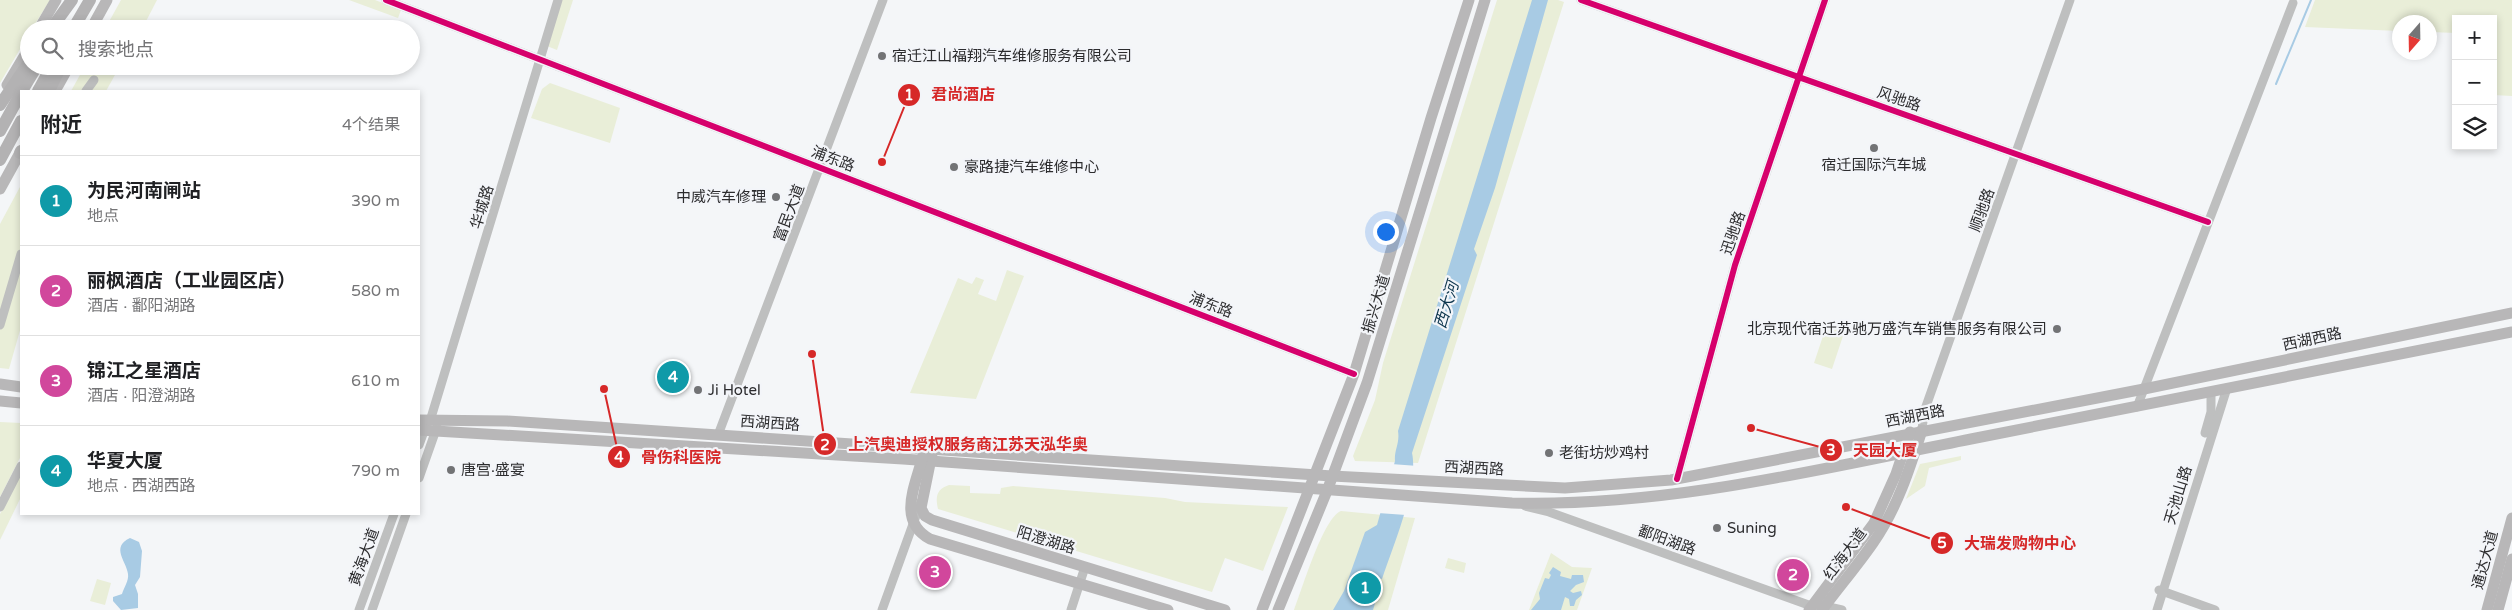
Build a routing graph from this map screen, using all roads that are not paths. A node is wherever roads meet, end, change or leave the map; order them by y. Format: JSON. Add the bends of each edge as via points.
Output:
{"nodes":[{"id":1,"x":56,"y":0,"type":"edge"},
{"id":2,"x":73,"y":0,"type":"edge"},
{"id":3,"x":90,"y":0,"type":"edge"},
{"id":4,"x":96,"y":0,"type":"edge"},
{"id":5,"x":107,"y":0,"type":"edge"},
{"id":6,"x":386,"y":0,"type":"edge"},
{"id":7,"x":558,"y":0,"type":"edge"},
{"id":8,"x":883,"y":0,"type":"edge"},
{"id":9,"x":1469,"y":0,"type":"edge"},
{"id":10,"x":1485,"y":0,"type":"edge"},
{"id":11,"x":1581,"y":0,"type":"edge"},
{"id":12,"x":1825,"y":0,"type":"edge"},
{"id":13,"x":2070,"y":0,"type":"edge"},
{"id":14,"x":2293,"y":4,"type":"dead end"},
{"id":15,"x":45,"y":20,"type":"edge"},
{"id":16,"x":58,"y":20,"type":"edge"},
{"id":17,"x":63,"y":20,"type":"edge"},
{"id":18,"x":78,"y":20,"type":"edge"},
{"id":19,"x":85,"y":20,"type":"edge"},
{"id":20,"x":96,"y":20,"type":"edge"},
{"id":21,"x":541,"y":60,"type":"junction"},
{"id":22,"x":20,"y":63,"type":"edge"},
{"id":23,"x":20,"y":75,"type":"edge"},
{"id":24,"x":32,"y":75,"type":"edge"},
{"id":25,"x":47,"y":75,"type":"edge"},
{"id":26,"x":57,"y":75,"type":"edge"},
{"id":27,"x":64,"y":75,"type":"edge"},
{"id":28,"x":1800,"y":78,"type":"junction"},
{"id":29,"x":94,"y":80,"type":"dead end"},
{"id":30,"x":23,"y":90,"type":"edge"},
{"id":31,"x":39,"y":90,"type":"edge"},
{"id":32,"x":49,"y":90,"type":"edge"},
{"id":33,"x":56,"y":90,"type":"edge"},
{"id":34,"x":87,"y":90,"type":"edge"},
{"id":35,"x":0,"y":96,"type":"edge"},
{"id":36,"x":20,"y":96,"type":"edge"},
{"id":37,"x":0,"y":105,"type":"edge"},
{"id":38,"x":20,"y":123,"type":"edge"},
{"id":39,"x":0,"y":131,"type":"edge"},
{"id":40,"x":20,"y":154,"type":"edge"},
{"id":41,"x":2017,"y":154,"type":"junction"},
{"id":42,"x":0,"y":160,"type":"edge"},
{"id":43,"x":821,"y":168,"type":"junction"},
{"id":44,"x":0,"y":189,"type":"edge"},
{"id":45,"x":2208,"y":222,"type":"junction"},
{"id":46,"x":20,"y":257,"type":"edge"},
{"id":47,"x":2512,"y":312,"type":"edge"},
{"id":48,"x":0,"y":325,"type":"edge"},
{"id":49,"x":2512,"y":332,"type":"edge"},
{"id":50,"x":1354,"y":374,"type":"junction"},
{"id":51,"x":0,"y":385,"type":"edge"},
{"id":52,"x":20,"y":388,"type":"edge"},
{"id":53,"x":2227,"y":388,"type":"junction"},
{"id":54,"x":2144,"y":389,"type":"junction"},
{"id":55,"x":2212,"y":392,"type":"junction"},
{"id":56,"x":0,"y":402,"type":"edge"},
{"id":57,"x":18,"y":403,"type":"edge"},
{"id":58,"x":2137,"y":406,"type":"junction"},
{"id":59,"x":428,"y":425,"type":"edge"},
{"id":60,"x":1922,"y":430,"type":"junction"},
{"id":61,"x":1910,"y":432,"type":"junction"},
{"id":62,"x":718,"y":435,"type":"junction"},
{"id":63,"x":420,"y":443,"type":"edge"},
{"id":64,"x":929,"y":449,"type":"junction"},
{"id":65,"x":1909,"y":453,"type":"junction"},
{"id":66,"x":926,"y":461,"type":"junction"},
{"id":67,"x":20,"y":468,"type":"edge"},
{"id":68,"x":420,"y":472,"type":"edge"},
{"id":69,"x":1315,"y":475,"type":"junction"},
{"id":70,"x":1332,"y":476,"type":"junction"},
{"id":71,"x":1677,"y":479,"type":"junction"},
{"id":72,"x":1310,"y":489,"type":"junction"},
{"id":73,"x":1327,"y":490,"type":"junction"},
{"id":74,"x":922,"y":498,"type":"junction"},
{"id":75,"x":1512,"y":503,"type":"junction"},
{"id":76,"x":0,"y":507,"type":"edge"},
{"id":77,"x":394,"y":515,"type":"edge"},
{"id":78,"x":406,"y":515,"type":"edge"},
{"id":79,"x":2512,"y":518,"type":"edge"},
{"id":80,"x":914,"y":525,"type":"junction"},
{"id":81,"x":2512,"y":559,"type":"edge"},
{"id":82,"x":1084,"y":567,"type":"junction"},
{"id":83,"x":1080,"y":583,"type":"junction"},
{"id":84,"x":2160,"y":591,"type":"junction"},
{"id":85,"x":1819,"y":608,"type":"edge"},
{"id":86,"x":359,"y":610,"type":"edge"},
{"id":87,"x":372,"y":610,"type":"edge"},
{"id":88,"x":882,"y":610,"type":"edge"},
{"id":89,"x":1071,"y":610,"type":"edge"},
{"id":90,"x":1168,"y":610,"type":"edge"},
{"id":91,"x":1225,"y":610,"type":"edge"},
{"id":92,"x":1262,"y":610,"type":"edge"},
{"id":93,"x":1278,"y":610,"type":"edge"},
{"id":94,"x":1842,"y":610,"type":"edge"},
{"id":95,"x":2151,"y":610,"type":"edge"},
{"id":96,"x":2157,"y":610,"type":"edge"},
{"id":97,"x":2215,"y":610,"type":"edge"},
{"id":98,"x":2487,"y":610,"type":"edge"},
{"id":99,"x":2498,"y":610,"type":"edge"}],
"edges":[{"from":1,"to":15,"type":"main road"},
{"from":2,"to":16,"type":"highway"},
{"from":2,"to":17,"type":"highway"},
{"from":3,"to":18,"type":"highway"},
{"from":4,"to":19,"type":"highway"},
{"from":5,"to":20,"type":"main road"},
{"from":6,"to":21,"type":"street","name":"浦东路"},
{"from":7,"to":21,"type":"street","name":"华城路"},
{"from":8,"to":43,"type":"street","name":"富民大道"},
{"from":9,"to":50,"type":"main road","name":"振兴大道"},
{"from":10,"to":70,"type":"main road","name":"振兴大道","via":[[1367,383]]},
{"from":11,"to":28,"type":"street","name":"风驰路"},
{"from":12,"to":28,"type":"street","name":"迅驰路"},
{"from":13,"to":41,"type":"street","name":"顺驰路"},
{"from":14,"to":45,"type":"street"},
{"from":21,"to":43,"type":"street","name":"浦东路"},
{"from":21,"to":59,"type":"street","name":"华城路"},
{"from":22,"to":35,"type":"main road"},
{"from":23,"to":37,"type":"highway"},
{"from":24,"to":30,"type":"highway"},
{"from":25,"to":31,"type":"highway"},
{"from":26,"to":32,"type":"highway"},
{"from":27,"to":33,"type":"main road"},
{"from":28,"to":41,"type":"street","name":"风驰路"},
{"from":28,"to":71,"type":"street","name":"迅驰路","via":[[1735,265]]},
{"from":29,"to":34,"type":"street"},
{"from":36,"to":39,"type":"highway"},
{"from":38,"to":42,"type":"highway"},
{"from":40,"to":44,"type":"main road"},
{"from":41,"to":45,"type":"street","name":"风驰路"},
{"from":41,"to":60,"type":"street","name":"顺驰路","via":[[1924,412]]},
{"from":43,"to":50,"type":"street","name":"浦东路"},
{"from":43,"to":62,"type":"street","name":"富民大道"},
{"from":45,"to":54,"type":"street"},
{"from":46,"to":48,"type":"street"},
{"from":47,"to":54,"type":"main road","name":"西湖西路"},
{"from":49,"to":53,"type":"main road","name":"西湖西路"},
{"from":50,"to":69,"type":"main road","name":"振兴大道"},
{"from":51,"to":52,"type":"main road"},
{"from":53,"to":55,"type":"main road","name":"西湖西路"},
{"from":53,"to":84,"type":"street","name":"天池山路"},
{"from":54,"to":58,"type":"street"},
{"from":54,"to":60,"type":"main road","name":"西湖西路"},
{"from":55,"to":58,"type":"main road","name":"西湖西路"},
{"from":55,"to":84,"type":"street","name":"天池山路","via":[[2211,412]]},
{"from":56,"to":57,"type":"main road"},
{"from":58,"to":65,"type":"main road","name":"西湖西路"},
{"from":59,"to":62,"type":"main road","name":"西湖西路","via":[[507,421]]},
{"from":59,"to":63,"type":"street"},
{"from":59,"to":66,"type":"main road","name":"西湖西路"},
{"from":59,"to":68,"type":"street"},
{"from":60,"to":61,"type":"main road","name":"西湖西路"},
{"from":60,"to":65,"type":"main road","name":"红海大道"},
{"from":61,"to":65,"type":"main road","name":"红海大道"},
{"from":61,"to":71,"type":"main road","name":"西湖西路"},
{"from":62,"to":64,"type":"main road","name":"西湖西路"},
{"from":64,"to":66,"type":"main road"},
{"from":64,"to":69,"type":"main road","name":"西湖西路"},
{"from":65,"to":75,"type":"main road","name":"西湖西路","via":[[1669,496],[1567,504]]},
{"from":65,"to":85,"type":"main road","name":"红海大道","via":[[1874,523]]},
{"from":66,"to":72,"type":"main road","name":"西湖西路"},
{"from":66,"to":74,"type":"main road"},
{"from":66,"to":80,"type":"main road","via":[[911,507]]},
{"from":67,"to":76,"type":"street"},
{"from":69,"to":70,"type":"main road","name":"西湖西路"},
{"from":69,"to":72,"type":"main road","name":"振兴大道"},
{"from":70,"to":71,"type":"main road","name":"西湖西路","via":[[1565,488]]},
{"from":70,"to":73,"type":"main road","name":"振兴大道"},
{"from":72,"to":73,"type":"main road","name":"西湖西路"},
{"from":72,"to":92,"type":"main road","name":"振兴大道"},
{"from":73,"to":75,"type":"main road","name":"西湖西路"},
{"from":73,"to":93,"type":"main road","name":"振兴大道"},
{"from":74,"to":80,"type":"street"},
{"from":74,"to":82,"type":"main road","name":"阳澄湖路","via":[[922,512],[932,520]]},
{"from":75,"to":85,"type":"street","name":"鄱阳湖路","via":[[1549,512]]},
{"from":77,"to":86,"type":"street","name":"黄海大道"},
{"from":78,"to":87,"type":"street","name":"黄海大道"},
{"from":79,"to":98,"type":"main road","name":"通达大道"},
{"from":80,"to":83,"type":"main road","name":"阳澄湖路","via":[[930,538]]},
{"from":80,"to":88,"type":"street"},
{"from":81,"to":99,"type":"main road","name":"通达大道"},
{"from":82,"to":83,"type":"street"},
{"from":82,"to":91,"type":"main road","name":"阳澄湖路"},
{"from":83,"to":89,"type":"street"},
{"from":83,"to":90,"type":"main road","name":"阳澄湖路"},
{"from":84,"to":95,"type":"street","name":"天池山路"},
{"from":84,"to":96,"type":"street","name":"天池山路"},
{"from":84,"to":97,"type":"street"},
{"from":85,"to":94,"type":"street","name":"鄱阳湖路"}]}
